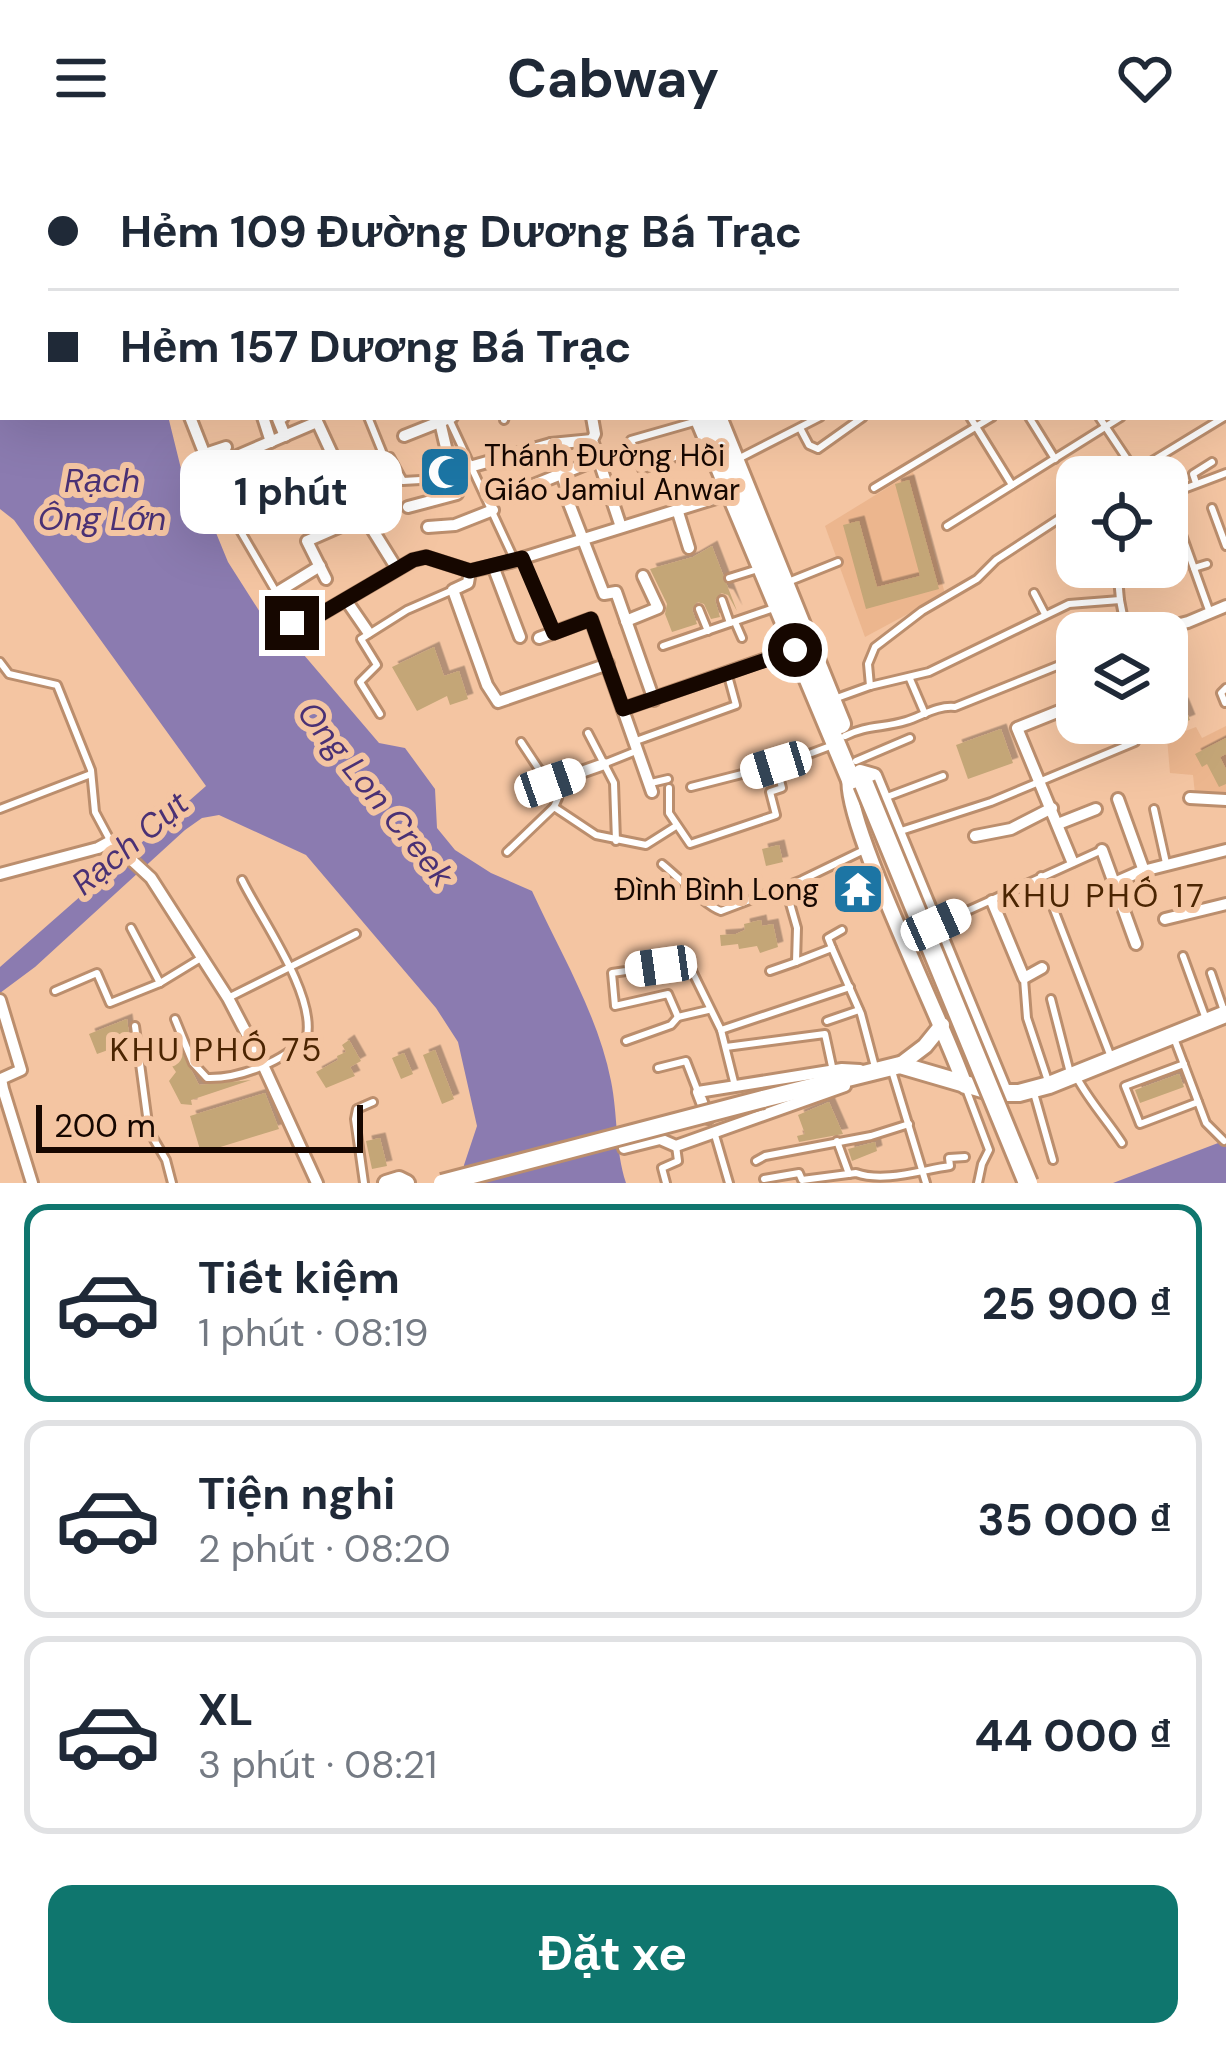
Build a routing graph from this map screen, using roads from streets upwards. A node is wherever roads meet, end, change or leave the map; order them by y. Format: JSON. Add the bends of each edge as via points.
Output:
{"nodes":[{"id":1,"x":191,"y":420,"type":"edge"},
{"id":2,"x":264,"y":420,"type":"edge"},
{"id":3,"x":278,"y":420,"type":"edge"},
{"id":4,"x":314,"y":420,"type":"edge"},
{"id":5,"x":316,"y":420,"type":"edge"},
{"id":6,"x":442,"y":420,"type":"edge"},
{"id":7,"x":447,"y":420,"type":"edge"},
{"id":8,"x":593,"y":420,"type":"edge"},
{"id":9,"x":710,"y":426,"type":"edge"},
{"id":10,"x":285,"y":436,"type":"junction"},
{"id":11,"x":404,"y":436,"type":"dead end"},
{"id":12,"x":592,"y":440,"type":"junction"},
{"id":13,"x":271,"y":442,"type":"junction"},
{"id":14,"x":551,"y":444,"type":"junction"},
{"id":15,"x":205,"y":454,"type":"junction"},
{"id":16,"x":385,"y":459,"type":"road end"},
{"id":17,"x":598,"y":460,"type":"junction"},
{"id":18,"x":473,"y":466,"type":"road end"},
{"id":19,"x":212,"y":473,"type":"dead end"},
{"id":20,"x":562,"y":475,"type":"junction"},
{"id":21,"x":343,"y":477,"type":"junction"},
{"id":22,"x":304,"y":490,"type":"dead end"},
{"id":23,"x":519,"y":490,"type":"dead end"},
{"id":24,"x":732,"y":493,"type":"junction"},
{"id":25,"x":408,"y":507,"type":"dead end"},
{"id":26,"x":676,"y":509,"type":"junction"},
{"id":27,"x":493,"y":510,"type":"road end"},
{"id":28,"x":364,"y":516,"type":"junction"},
{"id":29,"x":428,"y":527,"type":"dead end"},
{"id":30,"x":621,"y":527,"type":"junction"},
{"id":31,"x":582,"y":539,"type":"junction"},
{"id":32,"x":688,"y":548,"type":"dead end"},
{"id":33,"x":320,"y":566,"type":"junction"},
{"id":34,"x":493,"y":566,"type":"junction"},
{"id":35,"x":397,"y":569,"type":"junction"},
{"id":36,"x":470,"y":571,"type":"junction"},
{"id":37,"x":643,"y":576,"type":"dead end"},
{"id":38,"x":326,"y":579,"type":"dead end"},
{"id":39,"x":276,"y":593,"type":"road end"},
{"id":40,"x":346,"y":600,"type":"junction"},
{"id":41,"x":1226,"y":606,"type":"edge"},
{"id":42,"x":1188,"y":620,"type":"edge"},
{"id":43,"x":626,"y":621,"type":"junction"},
{"id":44,"x":297,"y":628,"type":"road end"},
{"id":45,"x":368,"y":632,"type":"road end"},
{"id":46,"x":520,"y":637,"type":"dead end"},
{"id":47,"x":539,"y":638,"type":"dead end"},
{"id":48,"x":795,"y":650,"type":"junction"},
{"id":49,"x":608,"y":664,"type":"junction"},
{"id":50,"x":654,"y":700,"type":"junction"},
{"id":51,"x":623,"y":709,"type":"junction"},
{"id":52,"x":1056,"y":712,"type":"edge"},
{"id":53,"x":841,"y":740,"type":"junction"},
{"id":54,"x":604,"y":764,"type":"road end"},
{"id":55,"x":857,"y":776,"type":"junction"},
{"id":56,"x":550,"y":783,"type":"road end"},
{"id":57,"x":651,"y":788,"type":"road end"},
{"id":58,"x":1190,"y":798,"type":"dead end"},
{"id":59,"x":1118,"y":799,"type":"dead end"},
{"id":60,"x":1226,"y":800,"type":"edge"},
{"id":61,"x":1052,"y":808,"type":"junction"},
{"id":62,"x":1096,"y":808,"type":"dead end"},
{"id":63,"x":1058,"y":824,"type":"junction"},
{"id":64,"x":975,"y":836,"type":"dead end"},
{"id":65,"x":1102,"y":850,"type":"road end"},
{"id":66,"x":1226,"y":850,"type":"edge"},
{"id":67,"x":1072,"y":861,"type":"road end"},
{"id":68,"x":1144,"y":871,"type":"junction"},
{"id":69,"x":0,"y":874,"type":"edge"},
{"id":70,"x":1114,"y":883,"type":"junction"},
{"id":71,"x":992,"y":901,"type":"road end"},
{"id":72,"x":1226,"y":904,"type":"edge"},
{"id":73,"x":1165,"y":919,"type":"dead end"},
{"id":74,"x":1136,"y":944,"type":"dead end"},
{"id":75,"x":1042,"y":968,"type":"dead end"},
{"id":76,"x":3,"y":1005,"type":"edge"},
{"id":77,"x":968,"y":1005,"type":"junction"},
{"id":78,"x":1225,"y":1014,"type":"edge"},
{"id":79,"x":940,"y":1021,"type":"junction"},
{"id":80,"x":884,"y":1069,"type":"junction"},
{"id":81,"x":965,"y":1086,"type":"junction"},
{"id":82,"x":1006,"y":1094,"type":"junction"},
{"id":83,"x":714,"y":1132,"type":"junction"},
{"id":84,"x":624,"y":1148,"type":"dead end"},
{"id":85,"x":405,"y":1181,"type":"edge"},
{"id":86,"x":32,"y":1183,"type":"edge"},
{"id":87,"x":317,"y":1183,"type":"edge"},
{"id":88,"x":386,"y":1183,"type":"edge"},
{"id":89,"x":442,"y":1183,"type":"edge"},
{"id":90,"x":1017,"y":1183,"type":"edge"},
{"id":91,"x":1028,"y":1183,"type":"edge"}],
"edges":[{"from":1,"to":15,"type":"street"},
{"from":2,"to":13,"type":"street"},
{"from":3,"to":10,"type":"street"},
{"from":4,"to":10,"type":"street"},
{"from":5,"to":21,"type":"street"},
{"from":6,"to":11,"type":"street"},
{"from":7,"to":25,"type":"street","via":[[457,494]]},
{"from":8,"to":12,"type":"street"},
{"from":9,"to":24,"type":"main road"},
{"from":9,"to":53,"type":"main road","via":[[735,461]]},
{"from":10,"to":13,"type":"street"},
{"from":12,"to":14,"type":"street"},
{"from":12,"to":17,"type":"street"},
{"from":13,"to":15,"type":"street"},
{"from":14,"to":18,"type":"street"},
{"from":14,"to":20,"type":"street"},
{"from":15,"to":19,"type":"street"},
{"from":16,"to":21,"type":"street"},
{"from":17,"to":20,"type":"street"},
{"from":17,"to":30,"type":"street"},
{"from":20,"to":23,"type":"street"},
{"from":20,"to":31,"type":"street"},
{"from":21,"to":22,"type":"street"},
{"from":21,"to":28,"type":"street"},
{"from":24,"to":26,"type":"street"},
{"from":24,"to":48,"type":"main road"},
{"from":26,"to":30,"type":"street"},
{"from":26,"to":32,"type":"street"},
{"from":27,"to":29,"type":"street"},
{"from":28,"to":33,"type":"street","via":[[307,541]]},
{"from":28,"to":35,"type":"street"},
{"from":30,"to":31,"type":"street"},
{"from":31,"to":34,"type":"street"},
{"from":31,"to":43,"type":"street","via":[[604,594],[616,592]]},
{"from":33,"to":38,"type":"street"},
{"from":33,"to":39,"type":"street"},
{"from":34,"to":36,"type":"street"},
{"from":34,"to":46,"type":"street"},
{"from":35,"to":36,"type":"street","via":[[426,557]]},
{"from":35,"to":40,"type":"street"},
{"from":36,"to":49,"type":"street","via":[[468,583],[453,590],[498,702]]},
{"from":37,"to":43,"type":"street","via":[[658,608]]},
{"from":40,"to":44,"type":"street"},
{"from":40,"to":45,"type":"street"},
{"from":41,"to":42,"type":"street"},
{"from":43,"to":50,"type":"street"},
{"from":47,"to":49,"type":"street","via":[[591,619]]},
{"from":48,"to":50,"type":"street"},
{"from":48,"to":53,"type":"main road"},
{"from":49,"to":51,"type":"street"},
{"from":50,"to":51,"type":"street"},
{"from":51,"to":57,"type":"street"},
{"from":52,"to":61,"type":"street","via":[[1017,728]]},
{"from":53,"to":55,"type":"main road"},
{"from":54,"to":56,"type":"street"},
{"from":55,"to":77,"type":"street","via":[[874,776]]},
{"from":55,"to":79,"type":"street","via":[[847,790]]},
{"from":55,"to":90,"type":"main road"},
{"from":55,"to":91,"type":"main road","bridge":true},
{"from":58,"to":60,"type":"street"},
{"from":59,"to":68,"type":"street"},
{"from":61,"to":63,"type":"street"},
{"from":61,"to":64,"type":"street"},
{"from":62,"to":63,"type":"street"},
{"from":63,"to":67,"type":"street"},
{"from":65,"to":70,"type":"street"},
{"from":66,"to":68,"type":"street"},
{"from":68,"to":70,"type":"street"},
{"from":69,"to":87,"type":"street","via":[[111,841],[151,878],[228,998]]},
{"from":70,"to":74,"type":"street"},
{"from":71,"to":75,"type":"street","via":[[1024,978]]},
{"from":72,"to":73,"type":"street"},
{"from":76,"to":86,"type":"street","via":[[22,1070],[1,1079]]},
{"from":77,"to":79,"type":"street"},
{"from":77,"to":82,"type":"street"},
{"from":78,"to":82,"type":"main road"},
{"from":79,"to":80,"type":"street","via":[[925,1046]]},
{"from":79,"to":81,"type":"street"},
{"from":80,"to":81,"type":"main road"},
{"from":80,"to":83,"type":"street"},
{"from":80,"to":83,"type":"street","via":[[698,1092]]},
{"from":80,"to":89,"type":"main road","bridge":true},
{"from":81,"to":82,"type":"main road"},
{"from":83,"to":84,"type":"street","via":[[676,1146],[660,1139]]},
{"from":85,"to":88,"type":"street"}]}
